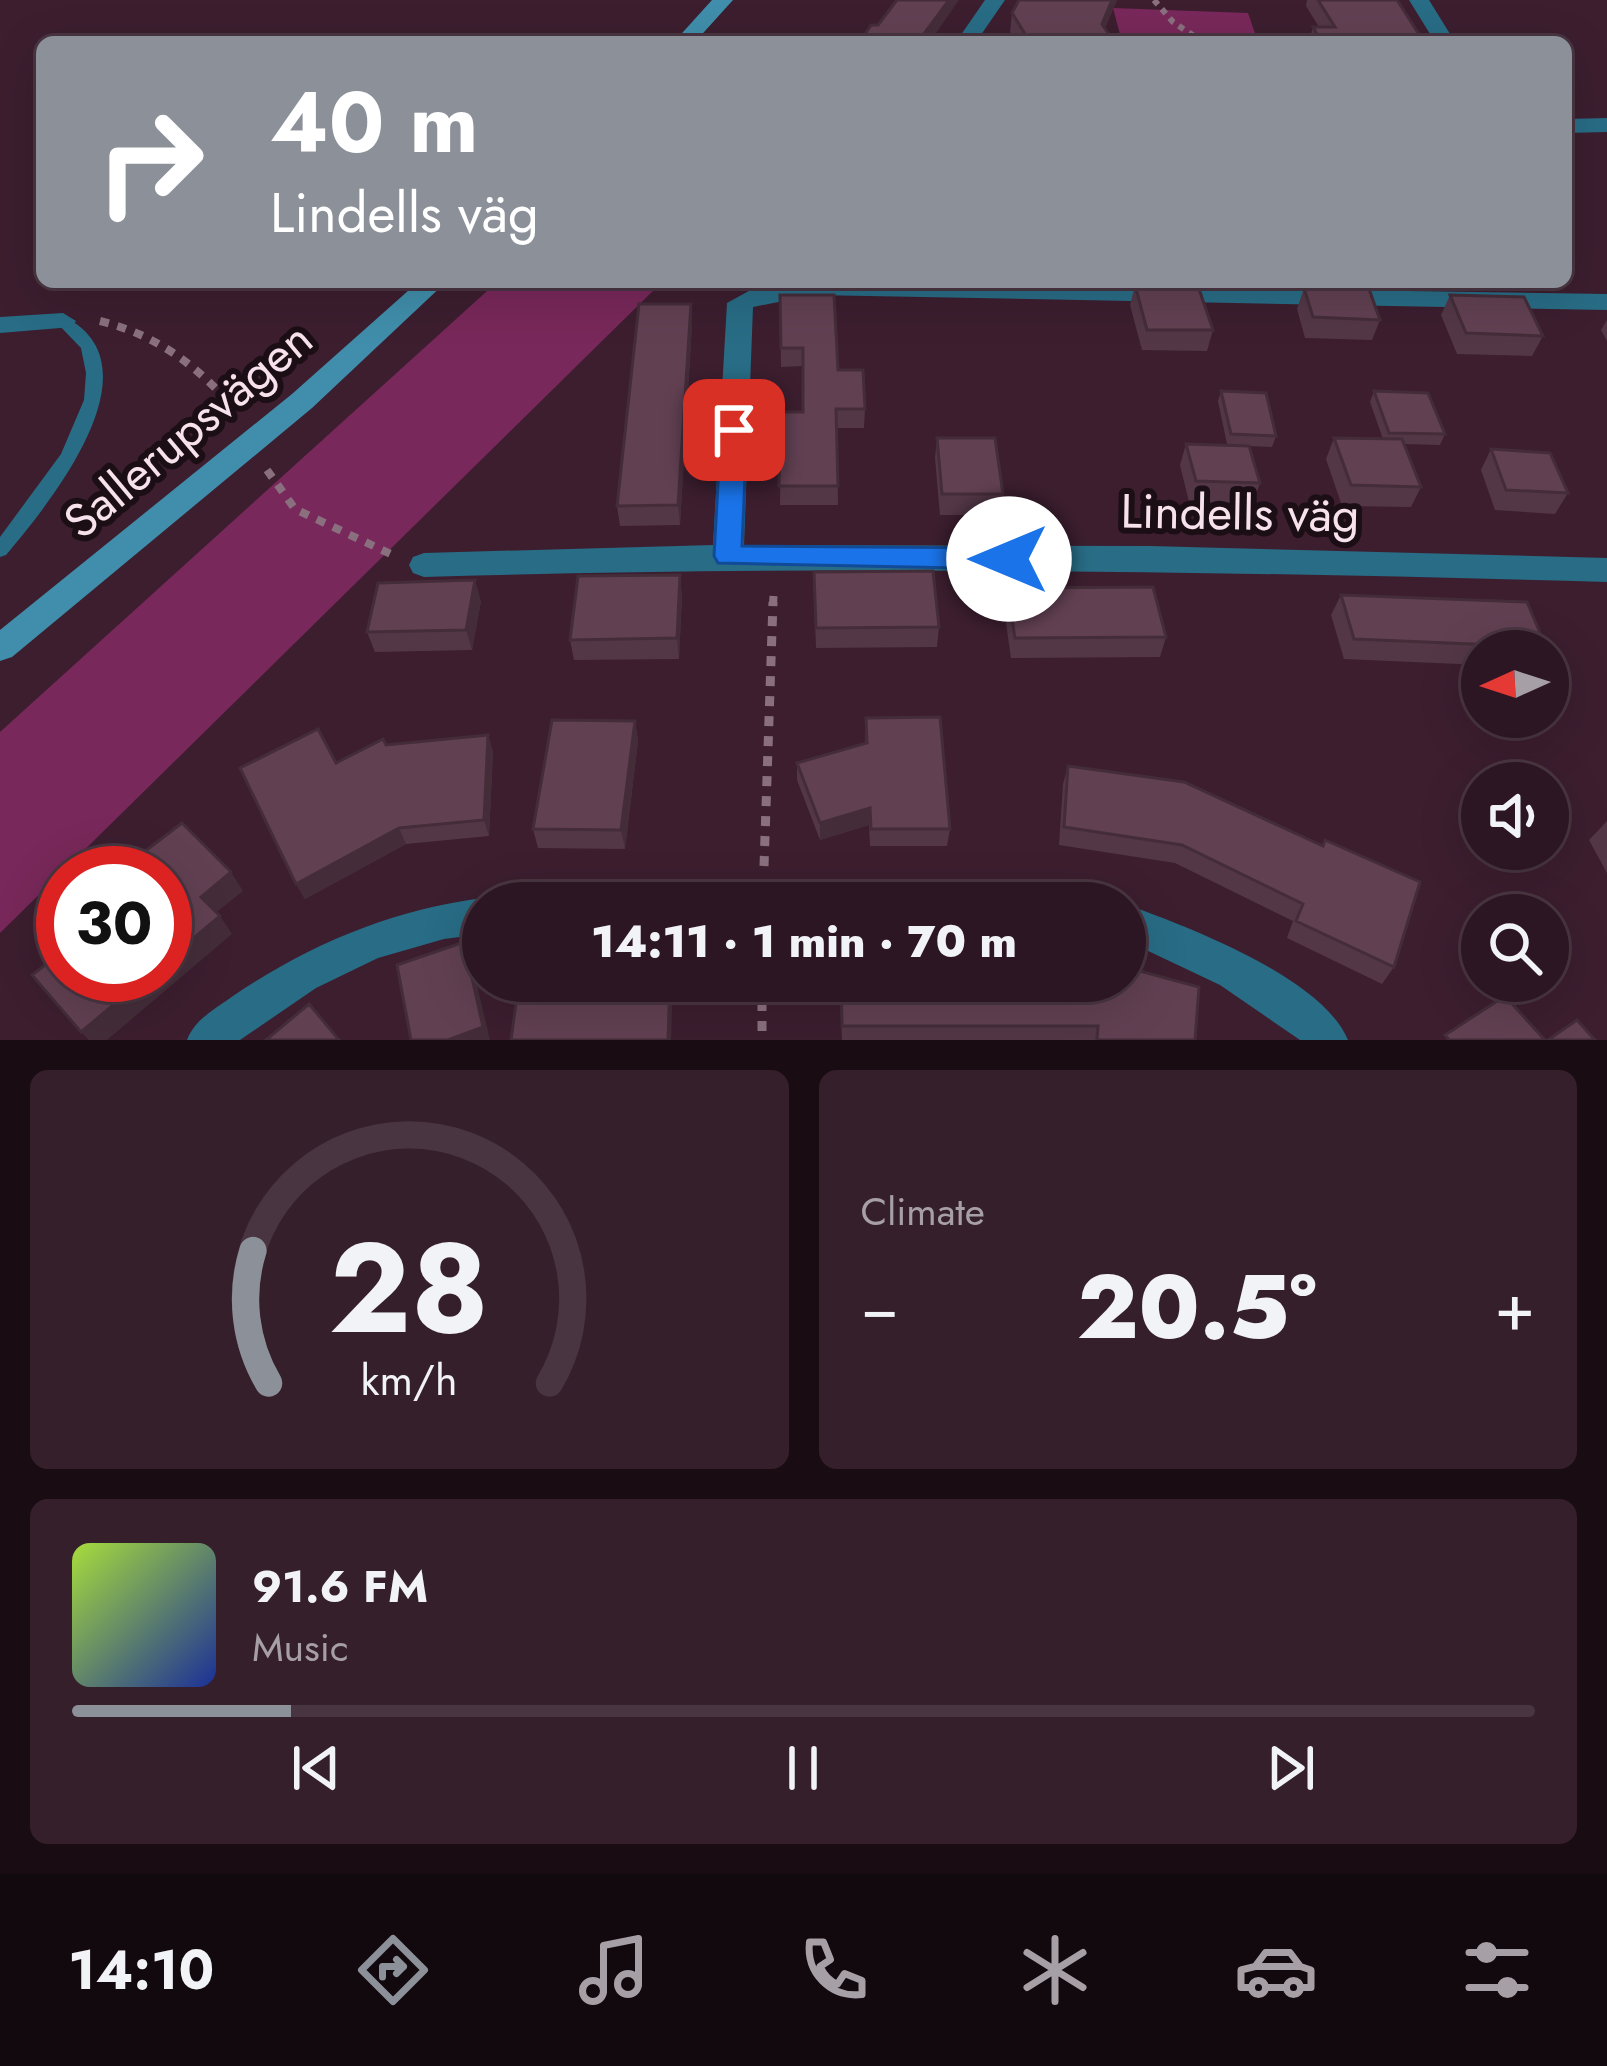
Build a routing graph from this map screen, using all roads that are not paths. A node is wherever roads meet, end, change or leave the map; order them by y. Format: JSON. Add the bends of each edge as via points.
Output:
{"nodes":[{"id":1,"x":723,"y":0,"type":"edge"},
{"id":2,"x":994,"y":0,"type":"edge"},
{"id":3,"x":1419,"y":0,"type":"edge"},
{"id":4,"x":690,"y":36,"type":"edge"},
{"id":5,"x":970,"y":36,"type":"edge"},
{"id":6,"x":1441,"y":36,"type":"edge"},
{"id":7,"x":1607,"y":125,"type":"edge"},
{"id":8,"x":1572,"y":126,"type":"edge"},
{"id":9,"x":426,"y":288,"type":"edge"},
{"id":10,"x":806,"y":288,"type":"edge"},
{"id":11,"x":867,"y":288,"type":"edge"},
{"id":12,"x":1607,"y":302,"type":"edge"},
{"id":13,"x":62,"y":321,"type":"joint"},
{"id":14,"x":0,"y":325,"type":"edge"},
{"id":15,"x":0,"y":550,"type":"edge"},
{"id":16,"x":728,"y":556,"type":"junction"},
{"id":17,"x":424,"y":566,"type":"road end"},
{"id":18,"x":1607,"y":570,"type":"edge"},
{"id":19,"x":0,"y":648,"type":"edge"},
{"id":20,"x":462,"y":918,"type":"edge"},
{"id":21,"x":1146,"y":929,"type":"edge"},
{"id":22,"x":207,"y":1040,"type":"edge"},
{"id":23,"x":1328,"y":1040,"type":"edge"}],
"edges":[{"from":1,"to":4,"type":"main road"},
{"from":2,"to":5,"type":"street"},
{"from":3,"to":6,"type":"street"},
{"from":7,"to":8,"type":"street"},
{"from":9,"to":19,"type":"main road","name":"Sallerupsvägen","via":[[302,401]]},
{"from":10,"to":16,"type":"street","via":[[740,303]]},
{"from":11,"to":12,"type":"street"},
{"from":13,"to":14,"type":"street"},
{"from":13,"to":15,"type":"lane","via":[[88,344],[97,380],[67,463]]},
{"from":16,"to":17,"type":"street","name":"Lindells väg"},
{"from":16,"to":18,"type":"street","name":"Lindells väg"},
{"from":20,"to":22,"type":"street","via":[[370,940],[277,986]]},
{"from":21,"to":23,"type":"street","via":[[1242,976]]}]}
